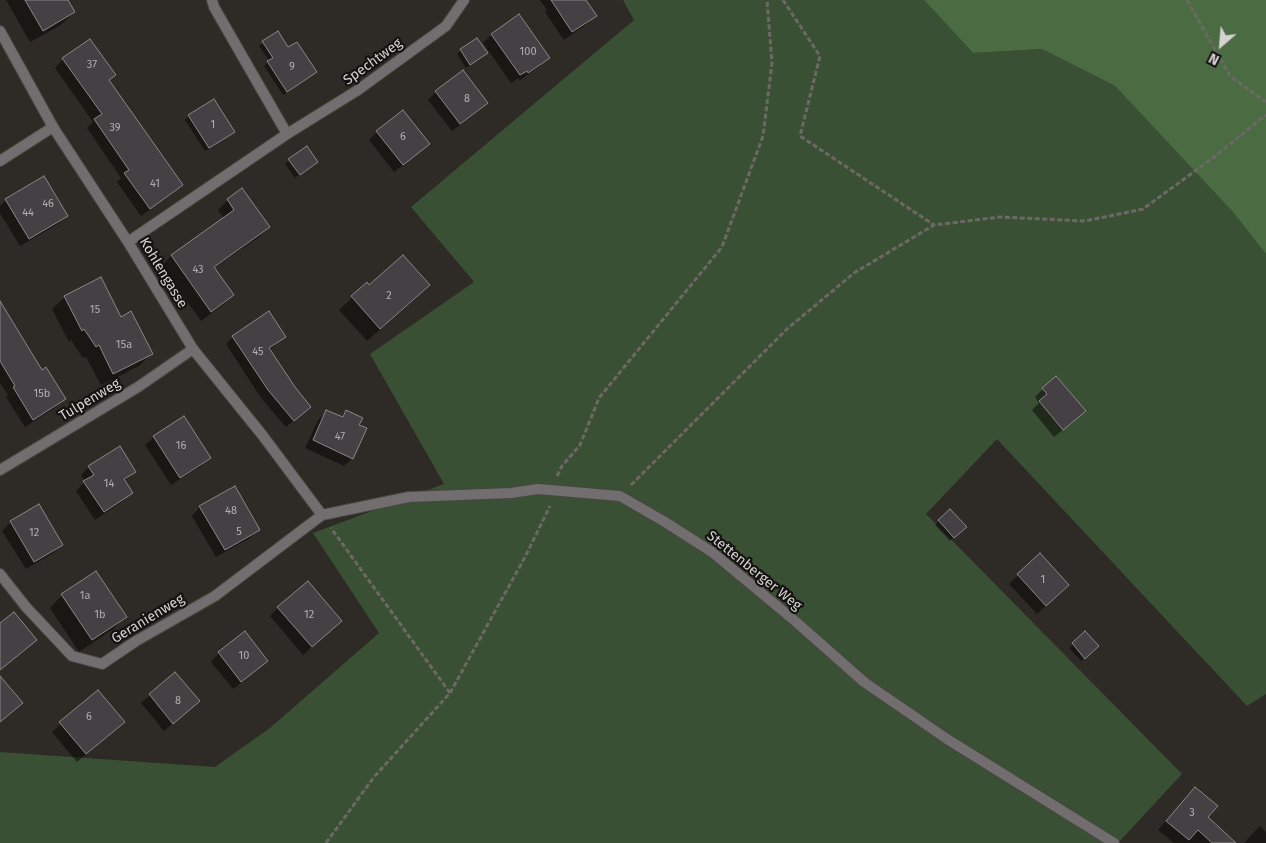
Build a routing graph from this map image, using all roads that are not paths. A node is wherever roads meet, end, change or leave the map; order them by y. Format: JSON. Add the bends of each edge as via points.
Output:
{"nodes":[{"id":1,"x":212,"y":0,"type":"edge"},
{"id":2,"x":464,"y":0,"type":"edge"},
{"id":3,"x":0,"y":31,"type":"edge"},
{"id":4,"x":53,"y":127,"type":"junction"},
{"id":5,"x":287,"y":134,"type":"junction"},
{"id":6,"x":0,"y":161,"type":"edge"},
{"id":7,"x":128,"y":242,"type":"junction"},
{"id":8,"x":193,"y":349,"type":"junction"},
{"id":9,"x":0,"y":470,"type":"edge"},
{"id":10,"x":322,"y":515,"type":"junction"},
{"id":11,"x":0,"y":574,"type":"edge"},
{"id":12,"x":1114,"y":843,"type":"edge"}],
"edges":[{"from":1,"to":5,"type":"street"},
{"from":2,"to":5,"type":"street","name":"Spechtweg","via":[[446,26],[358,90]]},
{"from":3,"to":4,"type":"street","name":"Kohlengasse"},
{"from":4,"to":6,"type":"street"},
{"from":4,"to":7,"type":"street","name":"Kohlengasse"},
{"from":5,"to":7,"type":"street","name":"Spechtweg"},
{"from":7,"to":8,"type":"street","name":"Kohlengasse"},
{"from":8,"to":9,"type":"street","name":"Tulpenweg","via":[[138,387]]},
{"from":8,"to":10,"type":"street","name":"Kohlengasse"},
{"from":10,"to":11,"type":"street","name":"Geranienweg","via":[[215,596],[102,664],[72,656]]},
{"from":10,"to":12,"type":"street","name":"Stettenberger Weg","via":[[409,497],[538,489],[620,496],[712,552],[864,682],[947,739]]}]}
